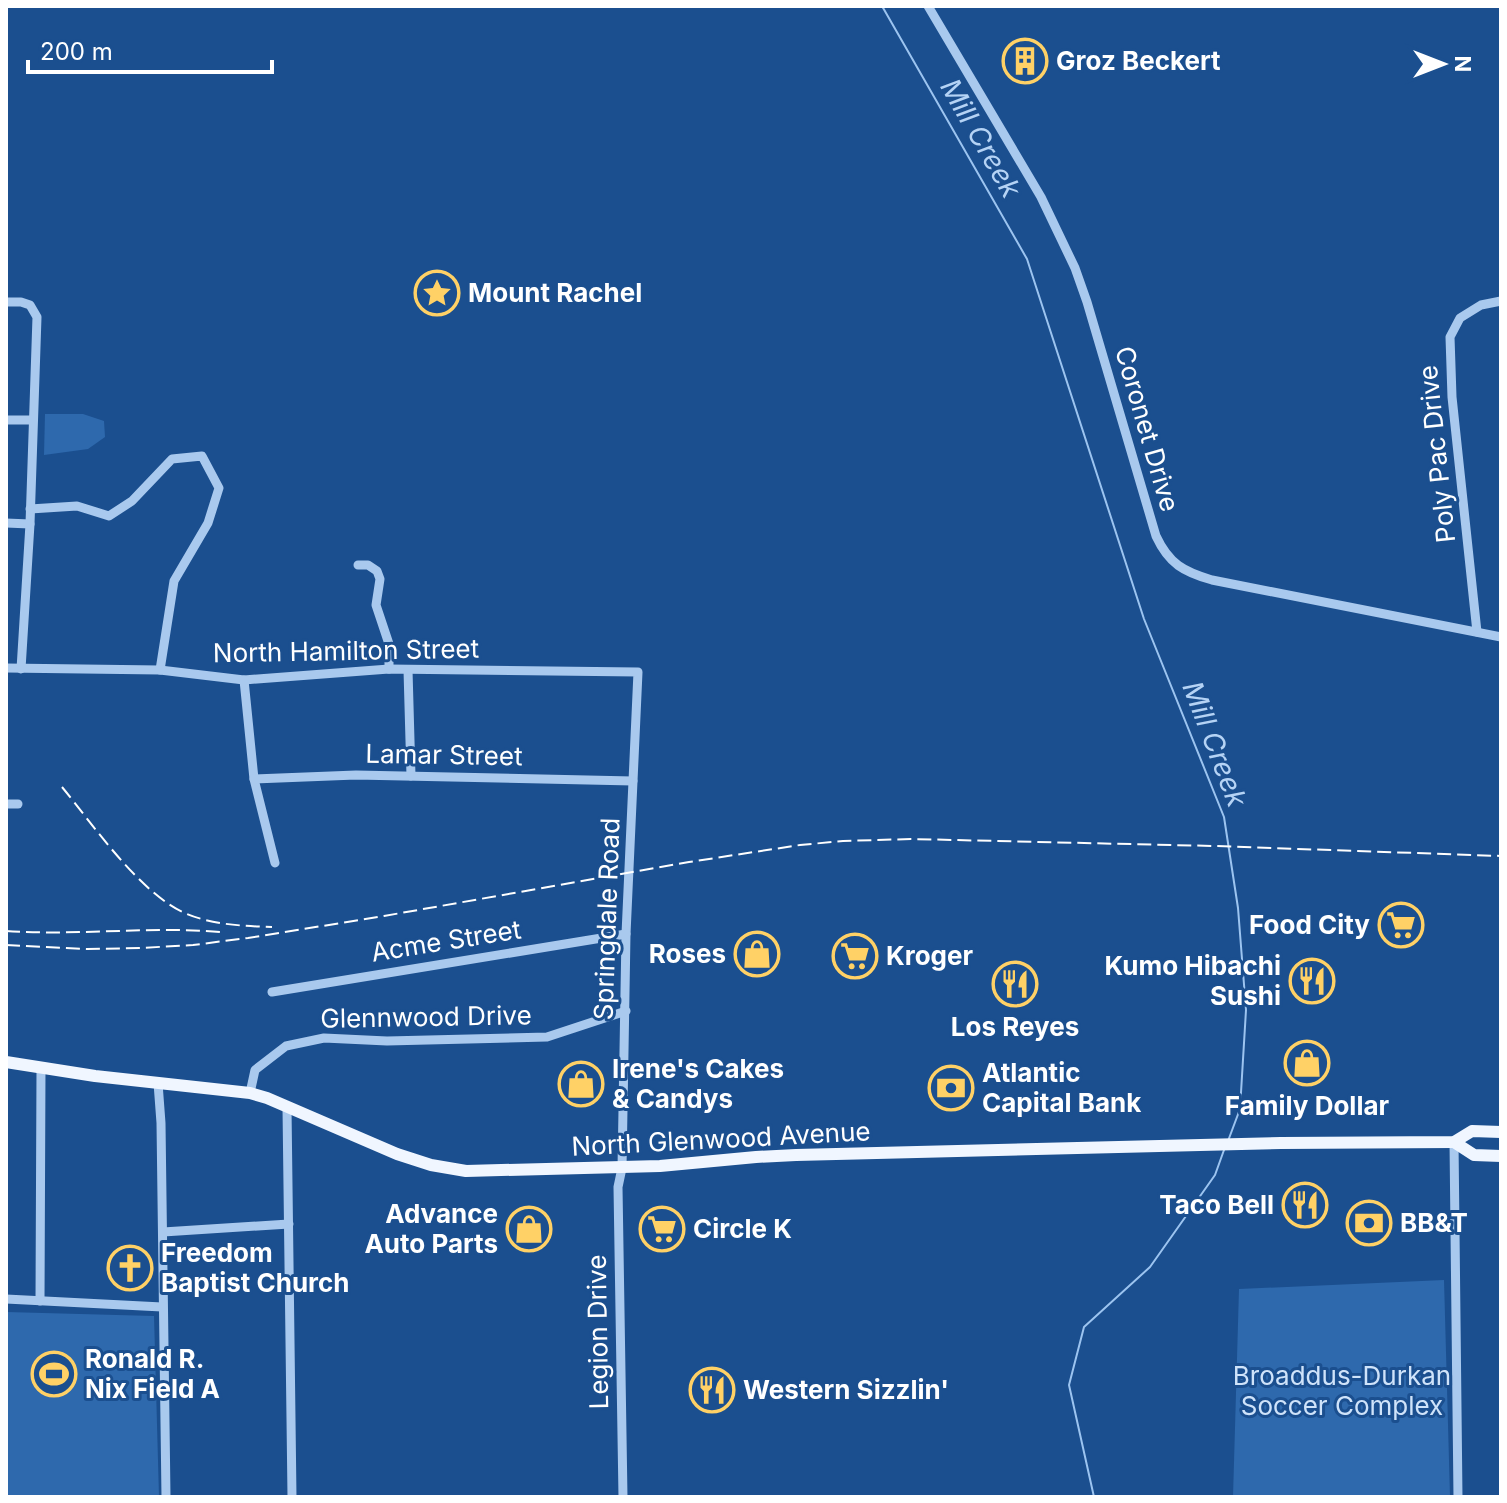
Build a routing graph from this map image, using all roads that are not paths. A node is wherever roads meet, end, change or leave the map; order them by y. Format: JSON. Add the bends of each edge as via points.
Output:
{"nodes":[{"id":1,"x":928,"y":6,"type":"edge"},
{"id":2,"x":1501,"y":301,"type":"edge"},
{"id":3,"x":6,"y":302,"type":"edge"},
{"id":4,"x":6,"y":420,"type":"edge"},
{"id":5,"x":33,"y":420,"type":"junction"},
{"id":6,"x":30,"y":509,"type":"junction"},
{"id":7,"x":6,"y":523,"type":"edge"},
{"id":8,"x":30,"y":524,"type":"junction"},
{"id":9,"x":358,"y":565,"type":"dead end"},
{"id":10,"x":1477,"y":632,"type":"junction"},
{"id":11,"x":1501,"y":637,"type":"edge"},
{"id":12,"x":6,"y":668,"type":"edge"},
{"id":13,"x":21,"y":669,"type":"junction"},
{"id":14,"x":389,"y":669,"type":"junction"},
{"id":15,"x":160,"y":670,"type":"junction"},
{"id":16,"x":408,"y":670,"type":"junction"},
{"id":17,"x":638,"y":672,"type":"joint"},
{"id":18,"x":244,"y":680,"type":"junction"},
{"id":19,"x":411,"y":776,"type":"junction"},
{"id":20,"x":254,"y":779,"type":"junction"},
{"id":21,"x":633,"y":781,"type":"junction"},
{"id":22,"x":6,"y":804,"type":"edge"},
{"id":23,"x":18,"y":804,"type":"dead end"},
{"id":24,"x":275,"y":863,"type":"dead end"},
{"id":25,"x":626,"y":934,"type":"junction"},
{"id":26,"x":272,"y":992,"type":"dead end"},
{"id":27,"x":626,"y":1011,"type":"junction"},
{"id":28,"x":6,"y":1062,"type":"edge"},
{"id":29,"x":41,"y":1069,"type":"junction"},
{"id":30,"x":158,"y":1083,"type":"junction"},
{"id":31,"x":250,"y":1093,"type":"junction"},
{"id":32,"x":287,"y":1108,"type":"junction"},
{"id":33,"x":1501,"y":1132,"type":"edge"},
{"id":34,"x":1454,"y":1142,"type":"junction"},
{"id":35,"x":1501,"y":1156,"type":"edge"},
{"id":36,"x":622,"y":1168,"type":"junction"},
{"id":37,"x":289,"y":1224,"type":"junction"},
{"id":38,"x":163,"y":1232,"type":"junction"},
{"id":39,"x":6,"y":1299,"type":"edge"},
{"id":40,"x":40,"y":1301,"type":"junction"},
{"id":41,"x":162,"y":1307,"type":"junction"},
{"id":42,"x":166,"y":1497,"type":"edge"},
{"id":43,"x":292,"y":1497,"type":"edge"},
{"id":44,"x":623,"y":1497,"type":"edge"},
{"id":45,"x":1458,"y":1497,"type":"edge"}],
"edges":[{"from":1,"to":10,"type":"street","name":"Coronet Drive","via":[[1041,197],[1071,258],[1162,550],[1193,574],[1212,580]]},
{"from":2,"to":10,"type":"street","name":"Poly Pac Drive","via":[[1460,318],[1450,337]]},
{"from":3,"to":5,"type":"street","via":[[30,305],[37,317]]},
{"from":4,"to":5,"type":"street"},
{"from":5,"to":6,"type":"street"},
{"from":6,"to":8,"type":"street"},
{"from":6,"to":15,"type":"street","via":[[77,506],[109,516],[132,501],[172,459],[202,456],[219,488],[208,523],[174,581]]},
{"from":7,"to":8,"type":"street"},
{"from":8,"to":13,"type":"street"},
{"from":9,"to":14,"type":"street","via":[[368,565],[380,579],[376,605],[389,644]]},
{"from":10,"to":11,"type":"street","name":"Coronet Drive"},
{"from":12,"to":13,"type":"street","name":"North Hamilton Street"},
{"from":13,"to":15,"type":"street","name":"North Hamilton Street"},
{"from":14,"to":16,"type":"street","name":"North Hamilton Street"},
{"from":14,"to":18,"type":"street","name":"North Hamilton Street"},
{"from":15,"to":18,"type":"street","name":"North Hamilton Street"},
{"from":16,"to":17,"type":"street","name":"North Hamilton Street"},
{"from":16,"to":19,"type":"street"},
{"from":17,"to":21,"type":"street","name":"Springdale Road"},
{"from":18,"to":20,"type":"street"},
{"from":19,"to":20,"type":"street","name":"Lamar Street"},
{"from":19,"to":21,"type":"street","name":"Lamar Street"},
{"from":20,"to":24,"type":"street"},
{"from":21,"to":25,"type":"street","name":"Springdale Road"},
{"from":22,"to":23,"type":"street"},
{"from":25,"to":26,"type":"street","name":"Acme Street"},
{"from":25,"to":27,"type":"street","name":"Springdale Road"},
{"from":27,"to":31,"type":"street","name":"Glennwood Drive","via":[[547,1037],[324,1038],[286,1046],[255,1070]]},
{"from":27,"to":36,"type":"street","name":"Springdale Road"},
{"from":28,"to":29,"type":"main road","name":"North Glenwood Avenue"},
{"from":29,"to":30,"type":"main road","name":"North Glenwood Avenue"},
{"from":29,"to":40,"type":"street"},
{"from":30,"to":31,"type":"main road","name":"North Glenwood Avenue"},
{"from":30,"to":38,"type":"street"},
{"from":31,"to":32,"type":"main road","name":"North Glenwood Avenue"},
{"from":32,"to":36,"type":"main road","name":"North Glenwood Avenue","via":[[431,1165],[466,1171]]},
{"from":32,"to":37,"type":"street"},
{"from":33,"to":34,"type":"main road","name":"North Glenwood Avenue","via":[[1472,1131]]},
{"from":34,"to":35,"type":"main road","name":"North Glenwood Avenue","via":[[1474,1155]]},
{"from":34,"to":36,"type":"main road","name":"North Glenwood Avenue","via":[[756,1157]]},
{"from":34,"to":45,"type":"street"},
{"from":36,"to":44,"type":"street","name":"Legion Drive","via":[[618,1196]]},
{"from":37,"to":38,"type":"street"},
{"from":37,"to":43,"type":"street"},
{"from":38,"to":41,"type":"street"},
{"from":39,"to":40,"type":"street"},
{"from":40,"to":41,"type":"street"},
{"from":41,"to":42,"type":"street"}]}
